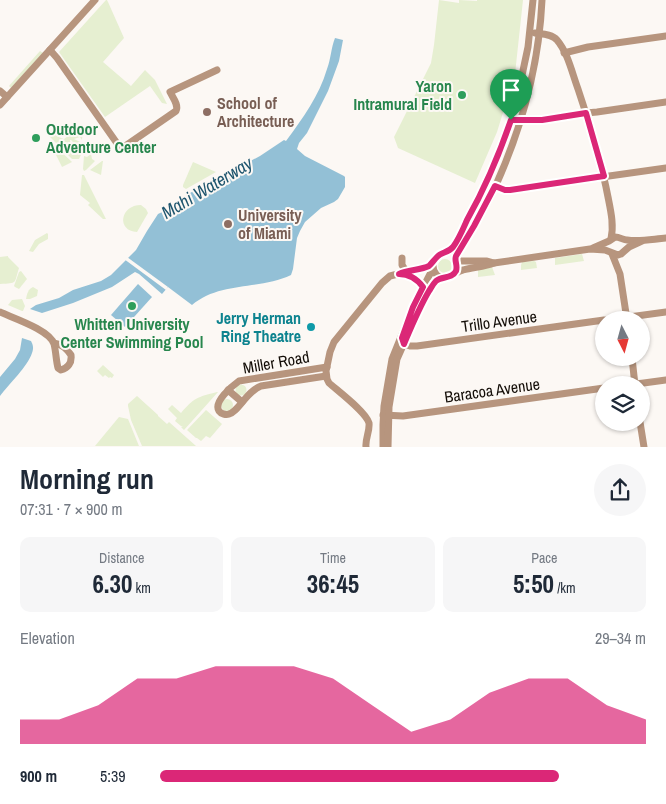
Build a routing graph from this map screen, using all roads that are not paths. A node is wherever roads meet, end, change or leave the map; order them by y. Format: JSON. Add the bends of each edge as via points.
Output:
{"nodes":[{"id":1,"x":95,"y":0,"type":"edge"},
{"id":2,"x":533,"y":0,"type":"edge"},
{"id":3,"x":542,"y":0,"type":"edge"},
{"id":4,"x":530,"y":33,"type":"junction"},
{"id":5,"x":539,"y":34,"type":"junction"},
{"id":6,"x":666,"y":36,"type":"edge"},
{"id":7,"x":50,"y":50,"type":"junction"},
{"id":8,"x":564,"y":52,"type":"junction"},
{"id":9,"x":218,"y":70,"type":"dead end"},
{"id":10,"x":0,"y":91,"type":"edge"},
{"id":11,"x":2,"y":101,"type":"edge"},
{"id":12,"x":666,"y":102,"type":"edge"},
{"id":13,"x":586,"y":113,"type":"junction"},
{"id":14,"x":511,"y":120,"type":"junction"},
{"id":15,"x":520,"y":121,"type":"junction"},
{"id":16,"x":666,"y":168,"type":"edge"},
{"id":17,"x":604,"y":176,"type":"junction"},
{"id":18,"x":495,"y":186,"type":"junction"},
{"id":19,"x":613,"y":222,"type":"junction"},
{"id":20,"x":666,"y":238,"type":"edge"},
{"id":21,"x":622,"y":239,"type":"junction"},
{"id":22,"x":610,"y":240,"type":"junction"},
{"id":23,"x":642,"y":241,"type":"junction"},
{"id":24,"x":462,"y":246,"type":"junction"},
{"id":25,"x":590,"y":249,"type":"junction"},
{"id":26,"x":611,"y":252,"type":"junction"},
{"id":27,"x":624,"y":252,"type":"junction"},
{"id":28,"x":444,"y":254,"type":"junction"},
{"id":29,"x":402,"y":258,"type":"dead end"},
{"id":30,"x":455,"y":260,"type":"junction"},
{"id":31,"x":477,"y":261,"type":"junction"},
{"id":32,"x":494,"y":263,"type":"junction"},
{"id":33,"x":433,"y":268,"type":"junction"},
{"id":34,"x":404,"y":273,"type":"junction"},
{"id":35,"x":454,"y":273,"type":"junction"},
{"id":36,"x":620,"y":274,"type":"junction"},
{"id":37,"x":443,"y":278,"type":"junction"},
{"id":38,"x":423,"y":287,"type":"junction"},
{"id":39,"x":625,"y":311,"type":"edge"},
{"id":40,"x":0,"y":312,"type":"edge"},
{"id":41,"x":666,"y":312,"type":"edge"},
{"id":42,"x":650,"y":315,"type":"edge"},
{"id":43,"x":595,"y":321,"type":"edge"},
{"id":44,"x":403,"y":341,"type":"junction"},
{"id":45,"x":54,"y":343,"type":"dead end"},
{"id":46,"x":327,"y":367,"type":"junction"},
{"id":47,"x":326,"y":376,"type":"junction"},
{"id":48,"x":666,"y":380,"type":"edge"},
{"id":49,"x":650,"y":382,"type":"edge"},
{"id":50,"x":595,"y":389,"type":"edge"},
{"id":51,"x":228,"y":390,"type":"junction"},
{"id":52,"x":242,"y":402,"type":"junction"},
{"id":53,"x":386,"y":415,"type":"junction"},
{"id":54,"x":642,"y":431,"type":"edge"},
{"id":55,"x":365,"y":445,"type":"edge"},
{"id":56,"x":383,"y":446,"type":"edge"},
{"id":57,"x":388,"y":446,"type":"edge"},
{"id":58,"x":644,"y":446,"type":"edge"}],
"edges":[{"from":1,"to":7,"type":"street"},
{"from":2,"to":4,"type":"street"},
{"from":3,"to":5,"type":"street"},
{"from":4,"to":5,"type":"street"},
{"from":4,"to":14,"type":"street"},
{"from":5,"to":8,"type":"street","via":[[554,37]]},
{"from":5,"to":15,"type":"street"},
{"from":6,"to":8,"type":"street"},
{"from":7,"to":9,"type":"street","via":[[121,149],[176,111],[177,105],[170,92]]},
{"from":7,"to":11,"type":"street"},
{"from":8,"to":13,"type":"street"},
{"from":10,"to":11,"type":"street"},
{"from":12,"to":13,"type":"street"},
{"from":13,"to":15,"type":"street"},
{"from":13,"to":17,"type":"street"},
{"from":14,"to":15,"type":"street"},
{"from":14,"to":28,"type":"street","via":[[479,199],[453,247]]},
{"from":15,"to":18,"type":"street"},
{"from":16,"to":17,"type":"street"},
{"from":17,"to":18,"type":"street","via":[[510,190]]},
{"from":17,"to":19,"type":"street"},
{"from":18,"to":24,"type":"street"},
{"from":19,"to":21,"type":"street"},
{"from":19,"to":22,"type":"street"},
{"from":20,"to":23,"type":"street"},
{"from":21,"to":22,"type":"street","via":[[615,237]]},
{"from":21,"to":23,"type":"street"},
{"from":21,"to":27,"type":"street","via":[[626,244]]},
{"from":22,"to":25,"type":"street"},
{"from":22,"to":26,"type":"street","via":[[608,247]]},
{"from":23,"to":27,"type":"street"},
{"from":24,"to":30,"type":"street"},
{"from":24,"to":31,"type":"street","via":[[465,255]]},
{"from":25,"to":26,"type":"street"},
{"from":25,"to":32,"type":"street"},
{"from":26,"to":27,"type":"street","via":[[618,255]]},
{"from":26,"to":36,"type":"street"},
{"from":27,"to":36,"type":"street"},
{"from":28,"to":30,"type":"street"},
{"from":28,"to":33,"type":"street","via":[[436,258]]},
{"from":29,"to":34,"type":"street"},
{"from":30,"to":31,"type":"street"},
{"from":30,"to":35,"type":"street"},
{"from":31,"to":32,"type":"street"},
{"from":32,"to":35,"type":"street"},
{"from":33,"to":34,"type":"street"},
{"from":33,"to":37,"type":"street"},
{"from":33,"to":38,"type":"street"},
{"from":34,"to":38,"type":"street","via":[[418,280]]},
{"from":34,"to":46,"type":"street","via":[[390,276],[382,283],[339,334]]},
{"from":35,"to":37,"type":"street"},
{"from":36,"to":39,"type":"street"},
{"from":37,"to":44,"type":"street","via":[[427,295]]},
{"from":38,"to":44,"type":"street"},
{"from":40,"to":45,"type":"street","via":[[41,331]]},
{"from":41,"to":42,"type":"street","name":"Trillo Avenue"},
{"from":43,"to":44,"type":"street","name":"Trillo Avenue","via":[[417,346]]},
{"from":44,"to":53,"type":"street","via":[[398,343],[391,365]]},
{"from":46,"to":47,"type":"street"},
{"from":46,"to":51,"type":"street","name":"Miller Road","via":[[239,381]]},
{"from":47,"to":52,"type":"street","name":"Miller Road","via":[[261,386],[252,390]]},
{"from":47,"to":55,"type":"street","via":[[329,383],[367,418],[369,427]]},
{"from":48,"to":49,"type":"street"},
{"from":50,"to":53,"type":"street","name":"Baracoa Avenue","via":[[403,416]]},
{"from":51,"to":52,"type":"street"},
{"from":51,"to":52,"type":"street","name":"Miller Road","via":[[218,401],[218,410],[222,414],[233,413]]},
{"from":53,"to":56,"type":"street"},
{"from":53,"to":57,"type":"street"},
{"from":54,"to":58,"type":"street"}]}
